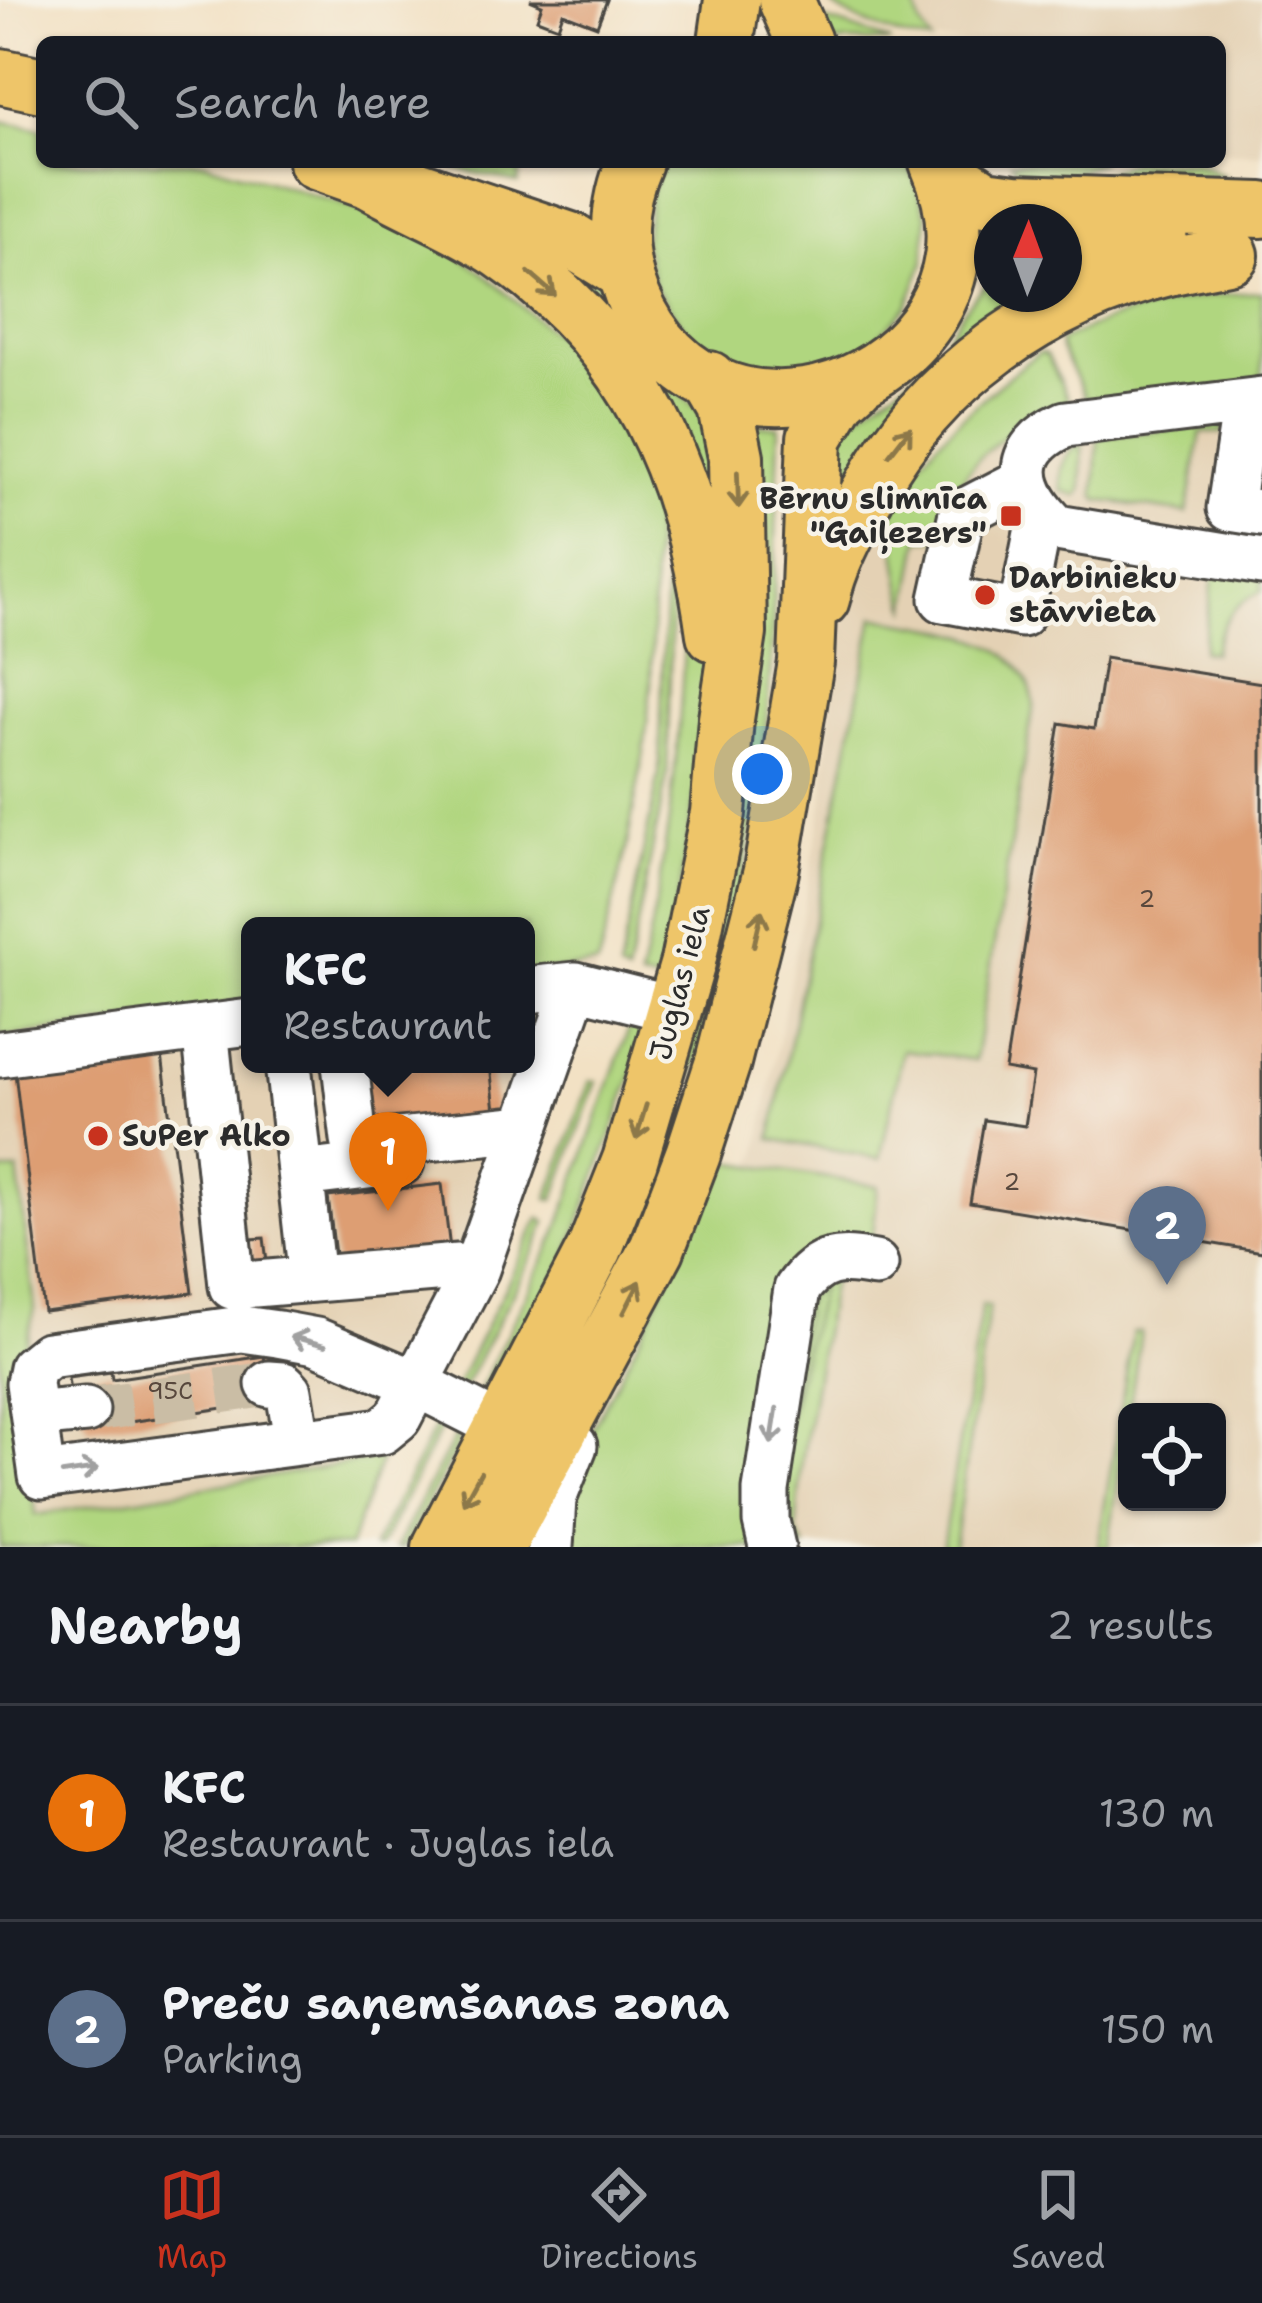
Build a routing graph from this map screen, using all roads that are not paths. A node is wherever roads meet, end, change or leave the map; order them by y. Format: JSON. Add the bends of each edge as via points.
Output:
{"nodes":[{"id":1,"x":732,"y":0,"type":"edge"},
{"id":2,"x":755,"y":0,"type":"edge"},
{"id":3,"x":786,"y":0,"type":"edge"},
{"id":4,"x":727,"y":36,"type":"edge"},
{"id":5,"x":753,"y":36,"type":"edge"},
{"id":6,"x":802,"y":36,"type":"edge"},
{"id":7,"x":0,"y":76,"type":"edge"},
{"id":8,"x":36,"y":84,"type":"edge"},
{"id":9,"x":633,"y":168,"type":"edge"},
{"id":10,"x":358,"y":172,"type":"edge"},
{"id":11,"x":955,"y":192,"type":"edge"},
{"id":12,"x":1262,"y":209,"type":"edge"},
{"id":13,"x":1202,"y":210,"type":"junction"},
{"id":14,"x":1082,"y":227,"type":"edge"},
{"id":15,"x":622,"y":251,"type":"junction"},
{"id":16,"x":1082,"y":254,"type":"edge"},
{"id":17,"x":1246,"y":255,"type":"edge"},
{"id":18,"x":968,"y":278,"type":"edge"},
{"id":19,"x":709,"y":379,"type":"junction"},
{"id":20,"x":833,"y":390,"type":"junction"},
{"id":21,"x":1254,"y":401,"type":"edge"},
{"id":22,"x":1262,"y":512,"type":"edge"},
{"id":23,"x":1262,"y":562,"type":"edge"},
{"id":24,"x":806,"y":662,"type":"junction"},
{"id":25,"x":726,"y":719,"type":"junction"},
{"id":26,"x":785,"y":774,"type":"junction"},
{"id":27,"x":576,"y":986,"type":"junction"},
{"id":28,"x":535,"y":989,"type":"edge"},
{"id":29,"x":675,"y":1010,"type":"junction"},
{"id":30,"x":241,"y":1023,"type":"edge"},
{"id":31,"x":205,"y":1028,"type":"junction"},
{"id":32,"x":0,"y":1054,"type":"edge"},
{"id":33,"x":290,"y":1073,"type":"edge"},
{"id":34,"x":346,"y":1073,"type":"edge"},
{"id":35,"x":522,"y":1139,"type":"junction"},
{"id":36,"x":301,"y":1174,"type":"junction"},
{"id":37,"x":875,"y":1264,"type":"dead end"},
{"id":38,"x":476,"y":1269,"type":"junction"},
{"id":39,"x":312,"y":1279,"type":"junction"},
{"id":40,"x":601,"y":1358,"type":"junction"},
{"id":41,"x":268,"y":1384,"type":"dead end"},
{"id":42,"x":417,"y":1384,"type":"junction"},
{"id":43,"x":33,"y":1408,"type":"junction"},
{"id":44,"x":86,"y":1410,"type":"tunnel mouth"},
{"id":45,"x":504,"y":1428,"type":"junction"},
{"id":46,"x":297,"y":1439,"type":"junction"},
{"id":47,"x":440,"y":1547,"type":"edge"},
{"id":48,"x":497,"y":1547,"type":"edge"},
{"id":49,"x":550,"y":1547,"type":"edge"},
{"id":50,"x":772,"y":1547,"type":"edge"}],
"edges":[{"from":1,"to":4,"type":"main road"},
{"from":2,"to":5,"type":"main road"},
{"from":3,"to":6,"type":"main road"},
{"from":7,"to":8,"type":"main road"},
{"from":9,"to":15,"type":"main road"},
{"from":10,"to":15,"type":"main road","via":[[465,182],[566,208]]},
{"from":10,"to":25,"type":"main road","one_way":true,"via":[[535,276],[632,384],[688,501]]},
{"from":11,"to":13,"type":"main road"},
{"from":11,"to":18,"type":"main road","via":[[951,258]]},
{"from":12,"to":13,"type":"main road"},
{"from":13,"to":14,"type":"main road"},
{"from":15,"to":19,"type":"main road","via":[[635,302],[660,341]]},
{"from":16,"to":17,"type":"main road","via":[[1190,248]]},
{"from":24,"to":17,"type":"main road","one_way":true,"via":[[826,580],[854,520],[891,451],[945,389],[998,345],[1076,300],[1170,267]]},
{"from":18,"to":20,"type":"main road","via":[[880,370]]},
{"from":19,"to":20,"type":"main road","via":[[752,396]]},
{"from":19,"to":25,"type":"main road","name":"Juglas iela","one_way":true,"via":[[726,408],[736,457],[740,633]]},
{"from":20,"to":24,"type":"main road","name":"Juglas iela","via":[[839,398],[815,439]]},
{"from":20,"to":26,"type":"main road","name":"Juglas iela","via":[[797,413],[788,437],[778,713]]},
{"from":21,"to":22,"type":"lane","via":[[1230,508]]},
{"from":21,"to":23,"type":"lane","via":[[1046,432],[1030,452],[1032,496],[1058,528]]},
{"from":24,"to":26,"type":"main road","name":"Juglas iela"},
{"from":25,"to":29,"type":"main road","name":"Juglas iela","via":[[710,863]]},
{"from":40,"to":26,"type":"main road","name":"Juglas iela","one_way":true,"via":[[657,1249],[723,1062],[771,871]]},
{"from":27,"to":28,"type":"lane"},
{"from":27,"to":29,"type":"lane"},
{"from":27,"to":35,"type":"lane"},
{"from":29,"to":45,"type":"main road","name":"Juglas iela","one_way":true,"via":[[595,1248]]},
{"from":30,"to":31,"type":"lane"},
{"from":31,"to":32,"type":"lane"},
{"from":31,"to":39,"type":"lane","via":[[232,1286]]},
{"from":33,"to":36,"type":"lane"},
{"from":34,"to":35,"type":"lane","via":[[361,1145]]},
{"from":35,"to":36,"type":"lane"},
{"from":35,"to":38,"type":"lane"},
{"from":36,"to":39,"type":"lane"},
{"from":37,"to":50,"type":"lane","one_way":true,"via":[[824,1263],[797,1289],[766,1490]]},
{"from":38,"to":39,"type":"lane"},
{"from":38,"to":42,"type":"lane"},
{"from":40,"to":48,"type":"main road","name":"Juglas iela"},
{"from":40,"to":49,"type":"lane","via":[[585,1425],[553,1499]]},
{"from":41,"to":46,"type":"lane","via":[[289,1391]]},
{"from":42,"to":43,"type":"lane","one_way":true,"via":[[316,1341],[242,1329],[48,1355],[32,1368]]},
{"from":42,"to":45,"type":"lane"},
{"from":42,"to":46,"type":"lane","via":[[382,1430]]},
{"from":43,"to":44,"type":"lane"},
{"from":43,"to":46,"type":"lane","one_way":true,"via":[[42,1476]]},
{"from":45,"to":47,"type":"main road","name":"Juglas iela","one_way":true}]}
